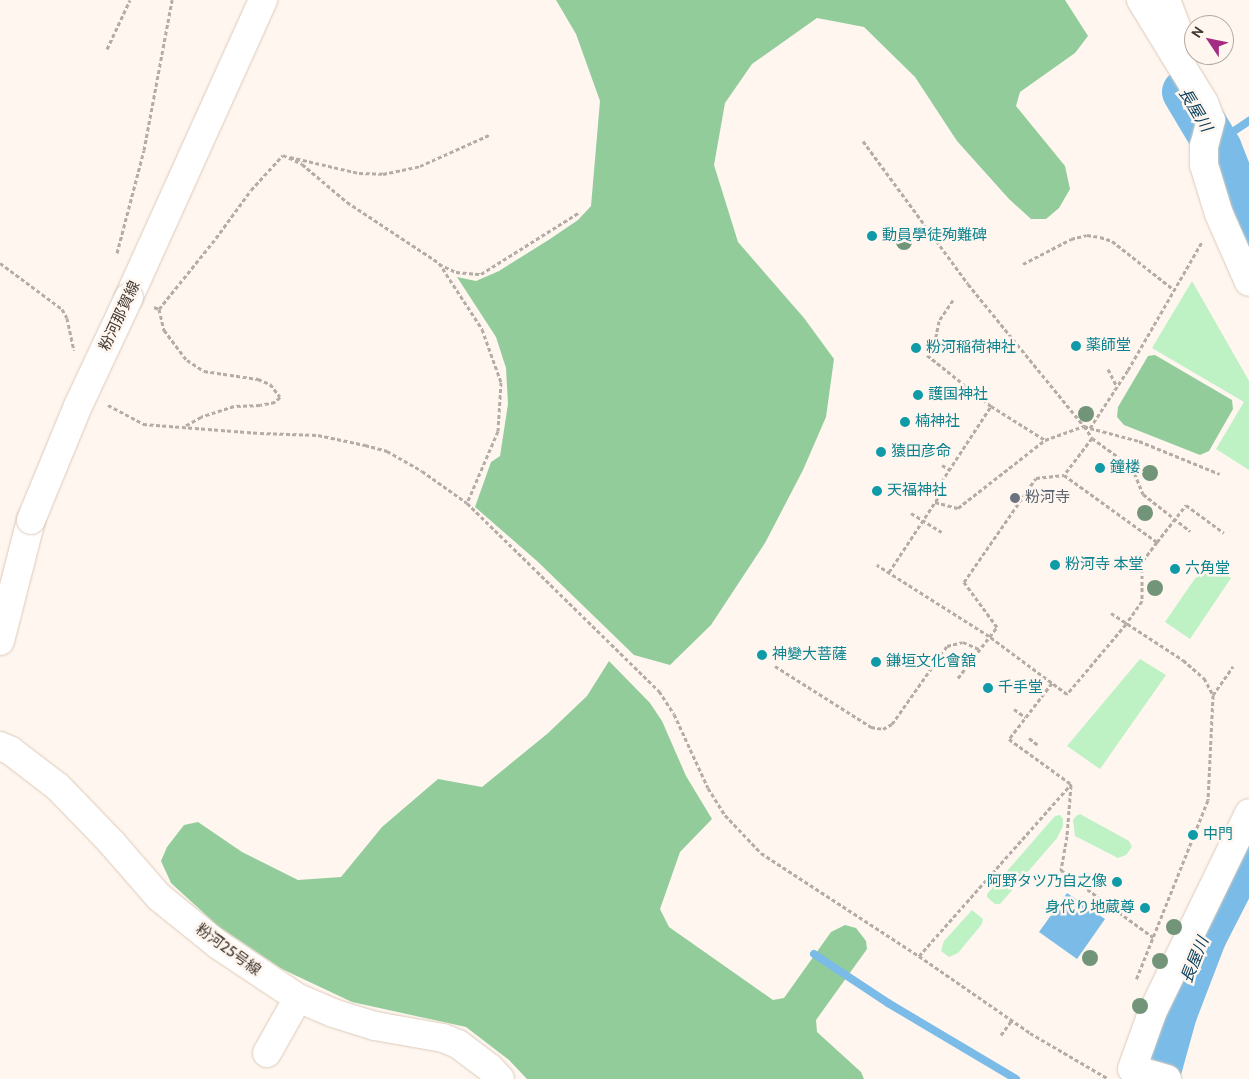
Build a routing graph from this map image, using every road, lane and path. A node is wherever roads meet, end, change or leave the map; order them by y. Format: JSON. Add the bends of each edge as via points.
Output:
{"nodes":[{"id":1,"x":130,"y":0,"type":"edge"},
{"id":2,"x":172,"y":0,"type":"edge"},
{"id":3,"x":263,"y":0,"type":"edge"},
{"id":4,"x":1141,"y":0,"type":"edge"},
{"id":5,"x":1166,"y":0,"type":"edge"},
{"id":6,"x":107,"y":49,"type":"dead end"},
{"id":7,"x":1194,"y":87,"type":"junction"},
{"id":8,"x":489,"y":135,"type":"dead end"},
{"id":9,"x":863,"y":141,"type":"dead end"},
{"id":10,"x":282,"y":155,"type":"junction"},
{"id":11,"x":580,"y":212,"type":"dead end"},
{"id":12,"x":1219,"y":214,"type":"junction"},
{"id":13,"x":0,"y":263,"type":"edge"},
{"id":14,"x":439,"y":263,"type":"junction"},
{"id":15,"x":1023,"y":264,"type":"dead end"},
{"id":16,"x":1249,"y":282,"type":"edge"},
{"id":17,"x":134,"y":288,"type":"junction"},
{"id":18,"x":1173,"y":289,"type":"junction"},
{"id":19,"x":953,"y":300,"type":"dead end"},
{"id":20,"x":159,"y":309,"type":"junction"},
{"id":21,"x":75,"y":354,"type":"dead end"},
{"id":22,"x":1108,"y":369,"type":"dead end"},
{"id":23,"x":1117,"y":388,"type":"junction"},
{"id":24,"x":104,"y":400,"type":"dead end"},
{"id":25,"x":991,"y":406,"type":"junction"},
{"id":26,"x":185,"y":426,"type":"junction"},
{"id":27,"x":1084,"y":426,"type":"junction"},
{"id":28,"x":1090,"y":428,"type":"junction"},
{"id":29,"x":1092,"y":438,"type":"junction"},
{"id":30,"x":1045,"y":440,"type":"junction"},
{"id":31,"x":942,"y":465,"type":"dead end"},
{"id":32,"x":950,"y":470,"type":"junction"},
{"id":33,"x":1220,"y":474,"type":"dead end"},
{"id":34,"x":1064,"y":475,"type":"junction"},
{"id":35,"x":935,"y":502,"type":"junction"},
{"id":36,"x":467,"y":503,"type":"junction"},
{"id":37,"x":911,"y":513,"type":"dead end"},
{"id":38,"x":1175,"y":520,"type":"junction"},
{"id":39,"x":923,"y":521,"type":"junction"},
{"id":40,"x":1190,"y":531,"type":"dead end"},
{"id":41,"x":941,"y":532,"type":"dead end"},
{"id":42,"x":1224,"y":533,"type":"dead end"},
{"id":43,"x":1157,"y":542,"type":"junction"},
{"id":44,"x":877,"y":565,"type":"dead end"},
{"id":45,"x":889,"y":572,"type":"junction"},
{"id":46,"x":1111,"y":613,"type":"dead end"},
{"id":47,"x":1126,"y":624,"type":"junction"},
{"id":48,"x":989,"y":636,"type":"junction"},
{"id":49,"x":0,"y":641,"type":"edge"},
{"id":50,"x":979,"y":650,"type":"junction"},
{"id":51,"x":775,"y":666,"type":"dead end"},
{"id":52,"x":1234,"y":666,"type":"dead end"},
{"id":53,"x":958,"y":678,"type":"dead end"},
{"id":54,"x":1052,"y":683,"type":"junction"},
{"id":55,"x":1213,"y":695,"type":"junction"},
{"id":56,"x":1014,"y":709,"type":"dead end"},
{"id":57,"x":1026,"y":717,"type":"junction"},
{"id":58,"x":1029,"y":738,"type":"dead end"},
{"id":59,"x":1038,"y":745,"type":"dead end"},
{"id":60,"x":0,"y":746,"type":"edge"},
{"id":61,"x":1071,"y":784,"type":"junction"},
{"id":62,"x":1249,"y":813,"type":"edge"},
{"id":63,"x":1173,"y":888,"type":"dead end"},
{"id":64,"x":1153,"y":937,"type":"dead end"},
{"id":65,"x":919,"y":956,"type":"junction"},
{"id":66,"x":298,"y":998,"type":"junction"},
{"id":67,"x":1012,"y":1020,"type":"junction"},
{"id":68,"x":1000,"y":1035,"type":"dead end"},
{"id":69,"x":267,"y":1053,"type":"dead end"},
{"id":70,"x":1156,"y":1076,"type":"edge"},
{"id":71,"x":500,"y":1079,"type":"edge"},
{"id":72,"x":1108,"y":1079,"type":"edge"}],
"edges":[{"from":1,"to":6,"type":"path"},
{"from":2,"to":17,"type":"path","via":[[144,150],[116,257]]},
{"from":3,"to":17,"type":"street","name":"粉河那賀線"},
{"from":4,"to":7,"type":"street"},
{"from":5,"to":7,"type":"street","via":[[1191,64]]},
{"from":7,"to":12,"type":"street","via":[[1211,120],[1204,146],[1204,165]]},
{"from":8,"to":10,"type":"path","via":[[420,166],[383,174],[359,173]]},
{"from":9,"to":27,"type":"path","via":[[968,284]]},
{"from":10,"to":14,"type":"path","via":[[302,164],[347,202]]},
{"from":10,"to":20,"type":"path"},
{"from":11,"to":14,"type":"path","via":[[481,274],[456,272]]},
{"from":12,"to":16,"type":"street"},
{"from":12,"to":18,"type":"path"},
{"from":13,"to":21,"type":"path","via":[[62,309],[68,318]]},
{"from":14,"to":36,"type":"path","via":[[482,329],[501,382],[498,431]]},
{"from":15,"to":18,"type":"path","via":[[1071,239],[1100,236],[1112,241]]},
{"from":17,"to":20,"type":"path"},
{"from":17,"to":49,"type":"street","name":"粉河那賀線","bridge":true,"via":[[78,406],[31,520]]},
{"from":18,"to":23,"type":"path"},
{"from":19,"to":25,"type":"path","via":[[939,321],[935,342],[927,355]]},
{"from":20,"to":26,"type":"path","via":[[164,330],[187,360],[204,371],[258,379],[270,384],[280,397],[275,402],[260,405],[234,406]]},
{"from":22,"to":23,"type":"path"},
{"from":23,"to":28,"type":"path"},
{"from":24,"to":26,"type":"path","via":[[109,407],[143,424]]},
{"from":25,"to":30,"type":"path"},
{"from":25,"to":32,"type":"path"},
{"from":26,"to":36,"type":"path","via":[[260,434],[318,435],[387,451]]},
{"from":27,"to":28,"type":"path"},
{"from":27,"to":29,"type":"path"},
{"from":27,"to":30,"type":"path"},
{"from":28,"to":33,"type":"path","via":[[1139,441]]},
{"from":29,"to":34,"type":"path"},
{"from":29,"to":38,"type":"path","via":[[1132,467],[1143,494]]},
{"from":30,"to":35,"type":"path","via":[[958,508]]},
{"from":31,"to":32,"type":"path"},
{"from":32,"to":35,"type":"path","via":[[938,487],[942,490]]},
{"from":34,"to":43,"type":"path"},
{"from":34,"to":48,"type":"path","via":[[1036,478],[964,582],[997,626]]},
{"from":35,"to":39,"type":"path"},
{"from":36,"to":65,"type":"path","via":[[658,691],[674,714],[708,788],[725,815],[761,853]]},
{"from":37,"to":39,"type":"path"},
{"from":38,"to":40,"type":"path"},
{"from":38,"to":42,"type":"path","via":[[1186,505]]},
{"from":38,"to":43,"type":"path"},
{"from":39,"to":41,"type":"path"},
{"from":39,"to":45,"type":"path"},
{"from":43,"to":47,"type":"path","via":[[1142,562],[1142,601]]},
{"from":44,"to":45,"type":"path"},
{"from":45,"to":48,"type":"path"},
{"from":46,"to":47,"type":"path"},
{"from":47,"to":54,"type":"path","via":[[1067,694]]},
{"from":47,"to":55,"type":"path","via":[[1183,660],[1204,678]]},
{"from":48,"to":50,"type":"path"},
{"from":48,"to":54,"type":"path"},
{"from":50,"to":51,"type":"path","via":[[963,642],[947,646],[892,724],[883,729],[871,727]]},
{"from":50,"to":53,"type":"path"},
{"from":52,"to":55,"type":"path"},
{"from":54,"to":57,"type":"path"},
{"from":55,"to":63,"type":"path","via":[[1208,800]]},
{"from":56,"to":57,"type":"path"},
{"from":57,"to":61,"type":"path","via":[[1009,739]]},
{"from":58,"to":59,"type":"path"},
{"from":60,"to":66,"type":"street","name":"粉河25号線","via":[[58,787],[159,897],[217,944]]},
{"from":61,"to":64,"type":"path","via":[[1061,870]]},
{"from":61,"to":65,"type":"path"},
{"from":62,"to":70,"type":"street","via":[[1152,1013],[1132,1069]]},
{"from":65,"to":67,"type":"path"},
{"from":66,"to":69,"type":"street"},
{"from":66,"to":71,"type":"street","name":"粉河25号線","via":[[375,1026],[443,1038],[458,1044]]},
{"from":67,"to":68,"type":"path"},
{"from":67,"to":72,"type":"path"}]}
